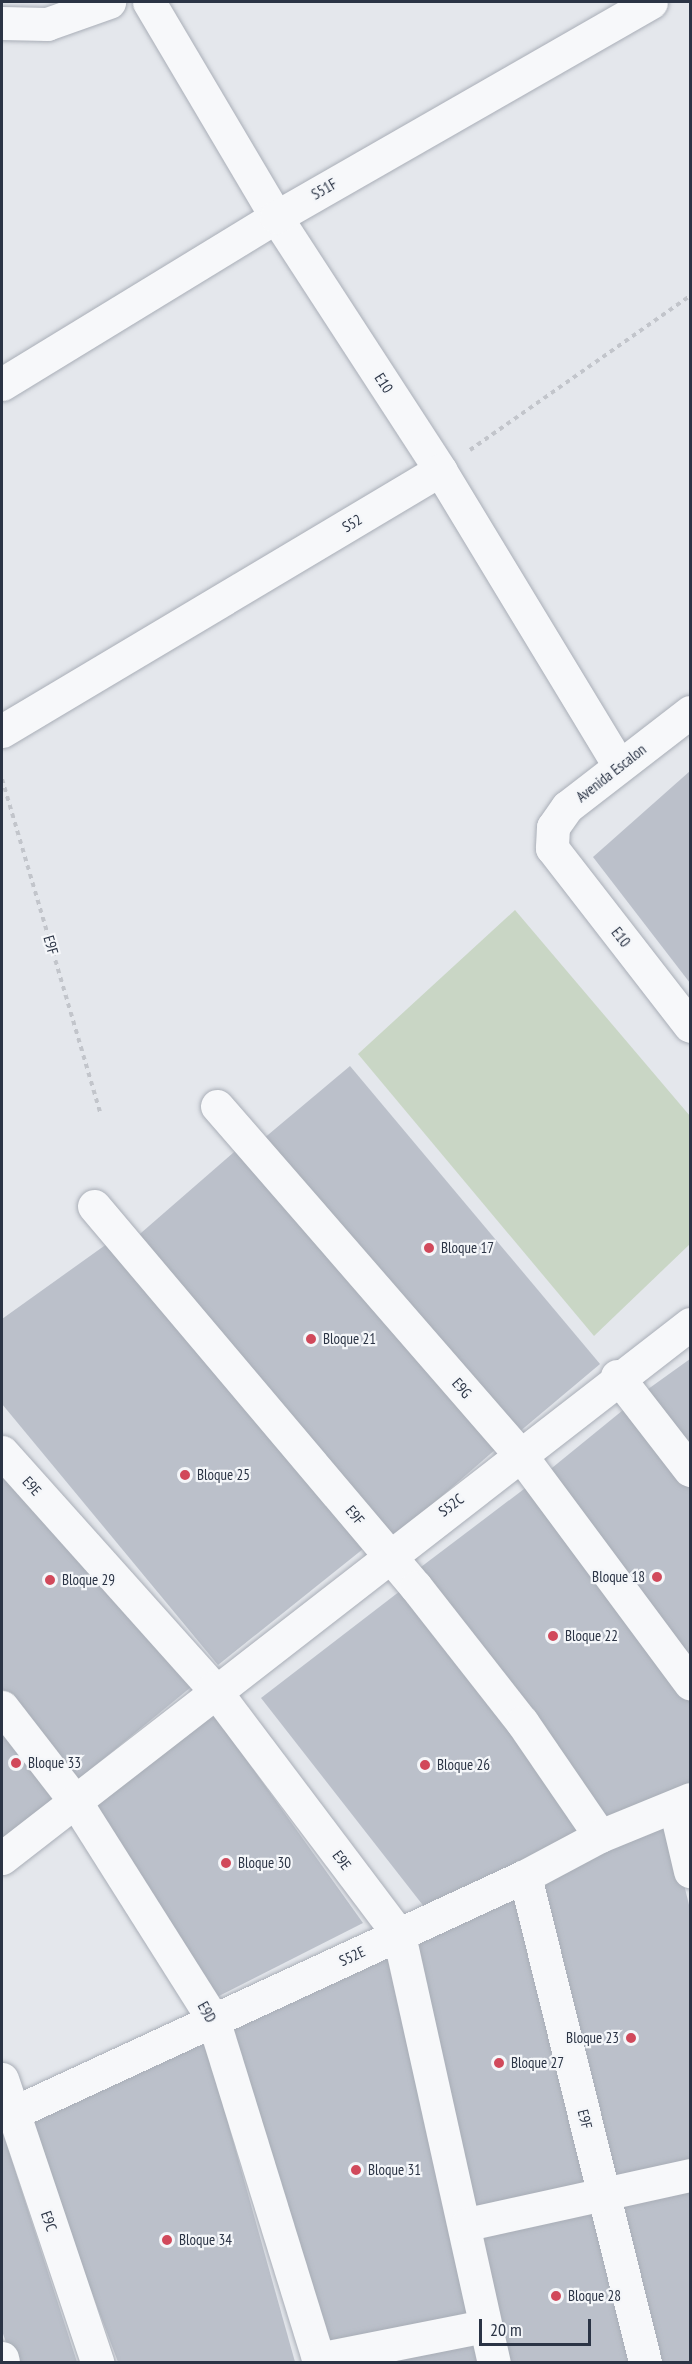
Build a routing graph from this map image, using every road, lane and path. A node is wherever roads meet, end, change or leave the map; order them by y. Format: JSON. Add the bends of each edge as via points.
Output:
{"nodes":[{"id":1,"x":109,"y":2,"type":"edge"},
{"id":2,"x":149,"y":2,"type":"edge"},
{"id":3,"x":651,"y":2,"type":"edge"},
{"id":4,"x":2,"y":23,"type":"edge"},
{"id":5,"x":276,"y":217,"type":"junction"},
{"id":6,"x":690,"y":296,"type":"edge"},
{"id":7,"x":2,"y":384,"type":"edge"},
{"id":8,"x":440,"y":470,"type":"junction"},
{"id":9,"x":690,"y":712,"type":"edge"},
{"id":10,"x":2,"y":731,"type":"edge"},
{"id":11,"x":619,"y":765,"type":"junction"},
{"id":12,"x":2,"y":779,"type":"edge"},
{"id":13,"x":552,"y":848,"type":"joint"},
{"id":14,"x":690,"y":1026,"type":"edge"},
{"id":15,"x":217,"y":1107,"type":"dead end"},
{"id":16,"x":100,"y":1112,"type":"dead end"},
{"id":17,"x":93,"y":1206,"type":"dead end"},
{"id":18,"x":690,"y":1324,"type":"edge"},
{"id":19,"x":617,"y":1376,"type":"junction"},
{"id":20,"x":2,"y":1452,"type":"edge"},
{"id":21,"x":519,"y":1454,"type":"junction"},
{"id":22,"x":690,"y":1470,"type":"edge"},
{"id":23,"x":388,"y":1554,"type":"junction"},
{"id":24,"x":690,"y":1683,"type":"edge"},
{"id":25,"x":213,"y":1688,"type":"junction"},
{"id":26,"x":2,"y":1707,"type":"edge"},
{"id":27,"x":75,"y":1801,"type":"junction"},
{"id":28,"x":683,"y":1803,"type":"edge"},
{"id":29,"x":600,"y":1836,"type":"junction"},
{"id":30,"x":2,"y":1858,"type":"edge"},
{"id":31,"x":690,"y":1871,"type":"edge"},
{"id":32,"x":525,"y":1876,"type":"junction"},
{"id":33,"x":399,"y":1935,"type":"junction"},
{"id":34,"x":213,"y":2019,"type":"junction"},
{"id":35,"x":2,"y":2079,"type":"edge"},
{"id":36,"x":13,"y":2112,"type":"junction"},
{"id":37,"x":690,"y":2175,"type":"edge"},
{"id":38,"x":603,"y":2193,"type":"junction"},
{"id":39,"x":466,"y":2224,"type":"junction"},
{"id":40,"x":485,"y":2326,"type":"junction"},
{"id":41,"x":319,"y":2361,"type":"edge"},
{"id":42,"x":97,"y":2362,"type":"edge"},
{"id":43,"x":494,"y":2362,"type":"edge"},
{"id":44,"x":645,"y":2362,"type":"edge"}],
"edges":[{"from":1,"to":4,"type":"street","via":[[47,24]]},
{"from":2,"to":5,"type":"street","name":"E10"},
{"from":3,"to":5,"type":"street","name":"S51F"},
{"from":5,"to":7,"type":"street","name":"S51F"},
{"from":5,"to":8,"type":"street","name":"E10"},
{"from":6,"to":8,"type":"path"},
{"from":8,"to":10,"type":"street","name":"S52"},
{"from":8,"to":11,"type":"street","name":"E10"},
{"from":9,"to":11,"type":"street","name":"Avenida Escalon"},
{"from":11,"to":13,"type":"street","name":"Avenida Escalon","via":[[567,807],[554,827]]},
{"from":12,"to":16,"type":"path","name":"E9F"},
{"from":13,"to":14,"type":"street","name":"E10"},
{"from":15,"to":21,"type":"street","name":"E9G"},
{"from":17,"to":23,"type":"street","name":"E9F"},
{"from":18,"to":19,"type":"street","name":"S52C"},
{"from":19,"to":21,"type":"street","name":"S52C"},
{"from":19,"to":22,"type":"street"},
{"from":20,"to":25,"type":"street","name":"E9E"},
{"from":21,"to":23,"type":"street","name":"S52C"},
{"from":21,"to":24,"type":"street","name":"E9G"},
{"from":23,"to":25,"type":"street","name":"S52C"},
{"from":23,"to":29,"type":"street","name":"E9F","via":[[522,1722]]},
{"from":25,"to":27,"type":"street","name":"S52C"},
{"from":25,"to":33,"type":"street","name":"E9E"},
{"from":26,"to":27,"type":"street","name":"E9D"},
{"from":27,"to":30,"type":"street","name":"S52C"},
{"from":27,"to":34,"type":"street","name":"E9D"},
{"from":28,"to":29,"type":"street","name":"S52E"},
{"from":28,"to":31,"type":"street"},
{"from":29,"to":32,"type":"street","name":"S52E"},
{"from":32,"to":33,"type":"street","name":"S52E"},
{"from":32,"to":38,"type":"street","name":"E9F"},
{"from":33,"to":34,"type":"street","name":"S52E"},
{"from":33,"to":39,"type":"street","name":"E9E"},
{"from":34,"to":36,"type":"street","name":"S52E"},
{"from":34,"to":41,"type":"street","name":"E9D"},
{"from":35,"to":36,"type":"street","name":"E9C"},
{"from":36,"to":42,"type":"street","name":"E9C"},
{"from":37,"to":38,"type":"street"},
{"from":38,"to":39,"type":"street"},
{"from":38,"to":44,"type":"street","name":"E9F"},
{"from":39,"to":40,"type":"street","name":"E9E"},
{"from":40,"to":41,"type":"street"},
{"from":40,"to":43,"type":"street","name":"E9E"}]}
